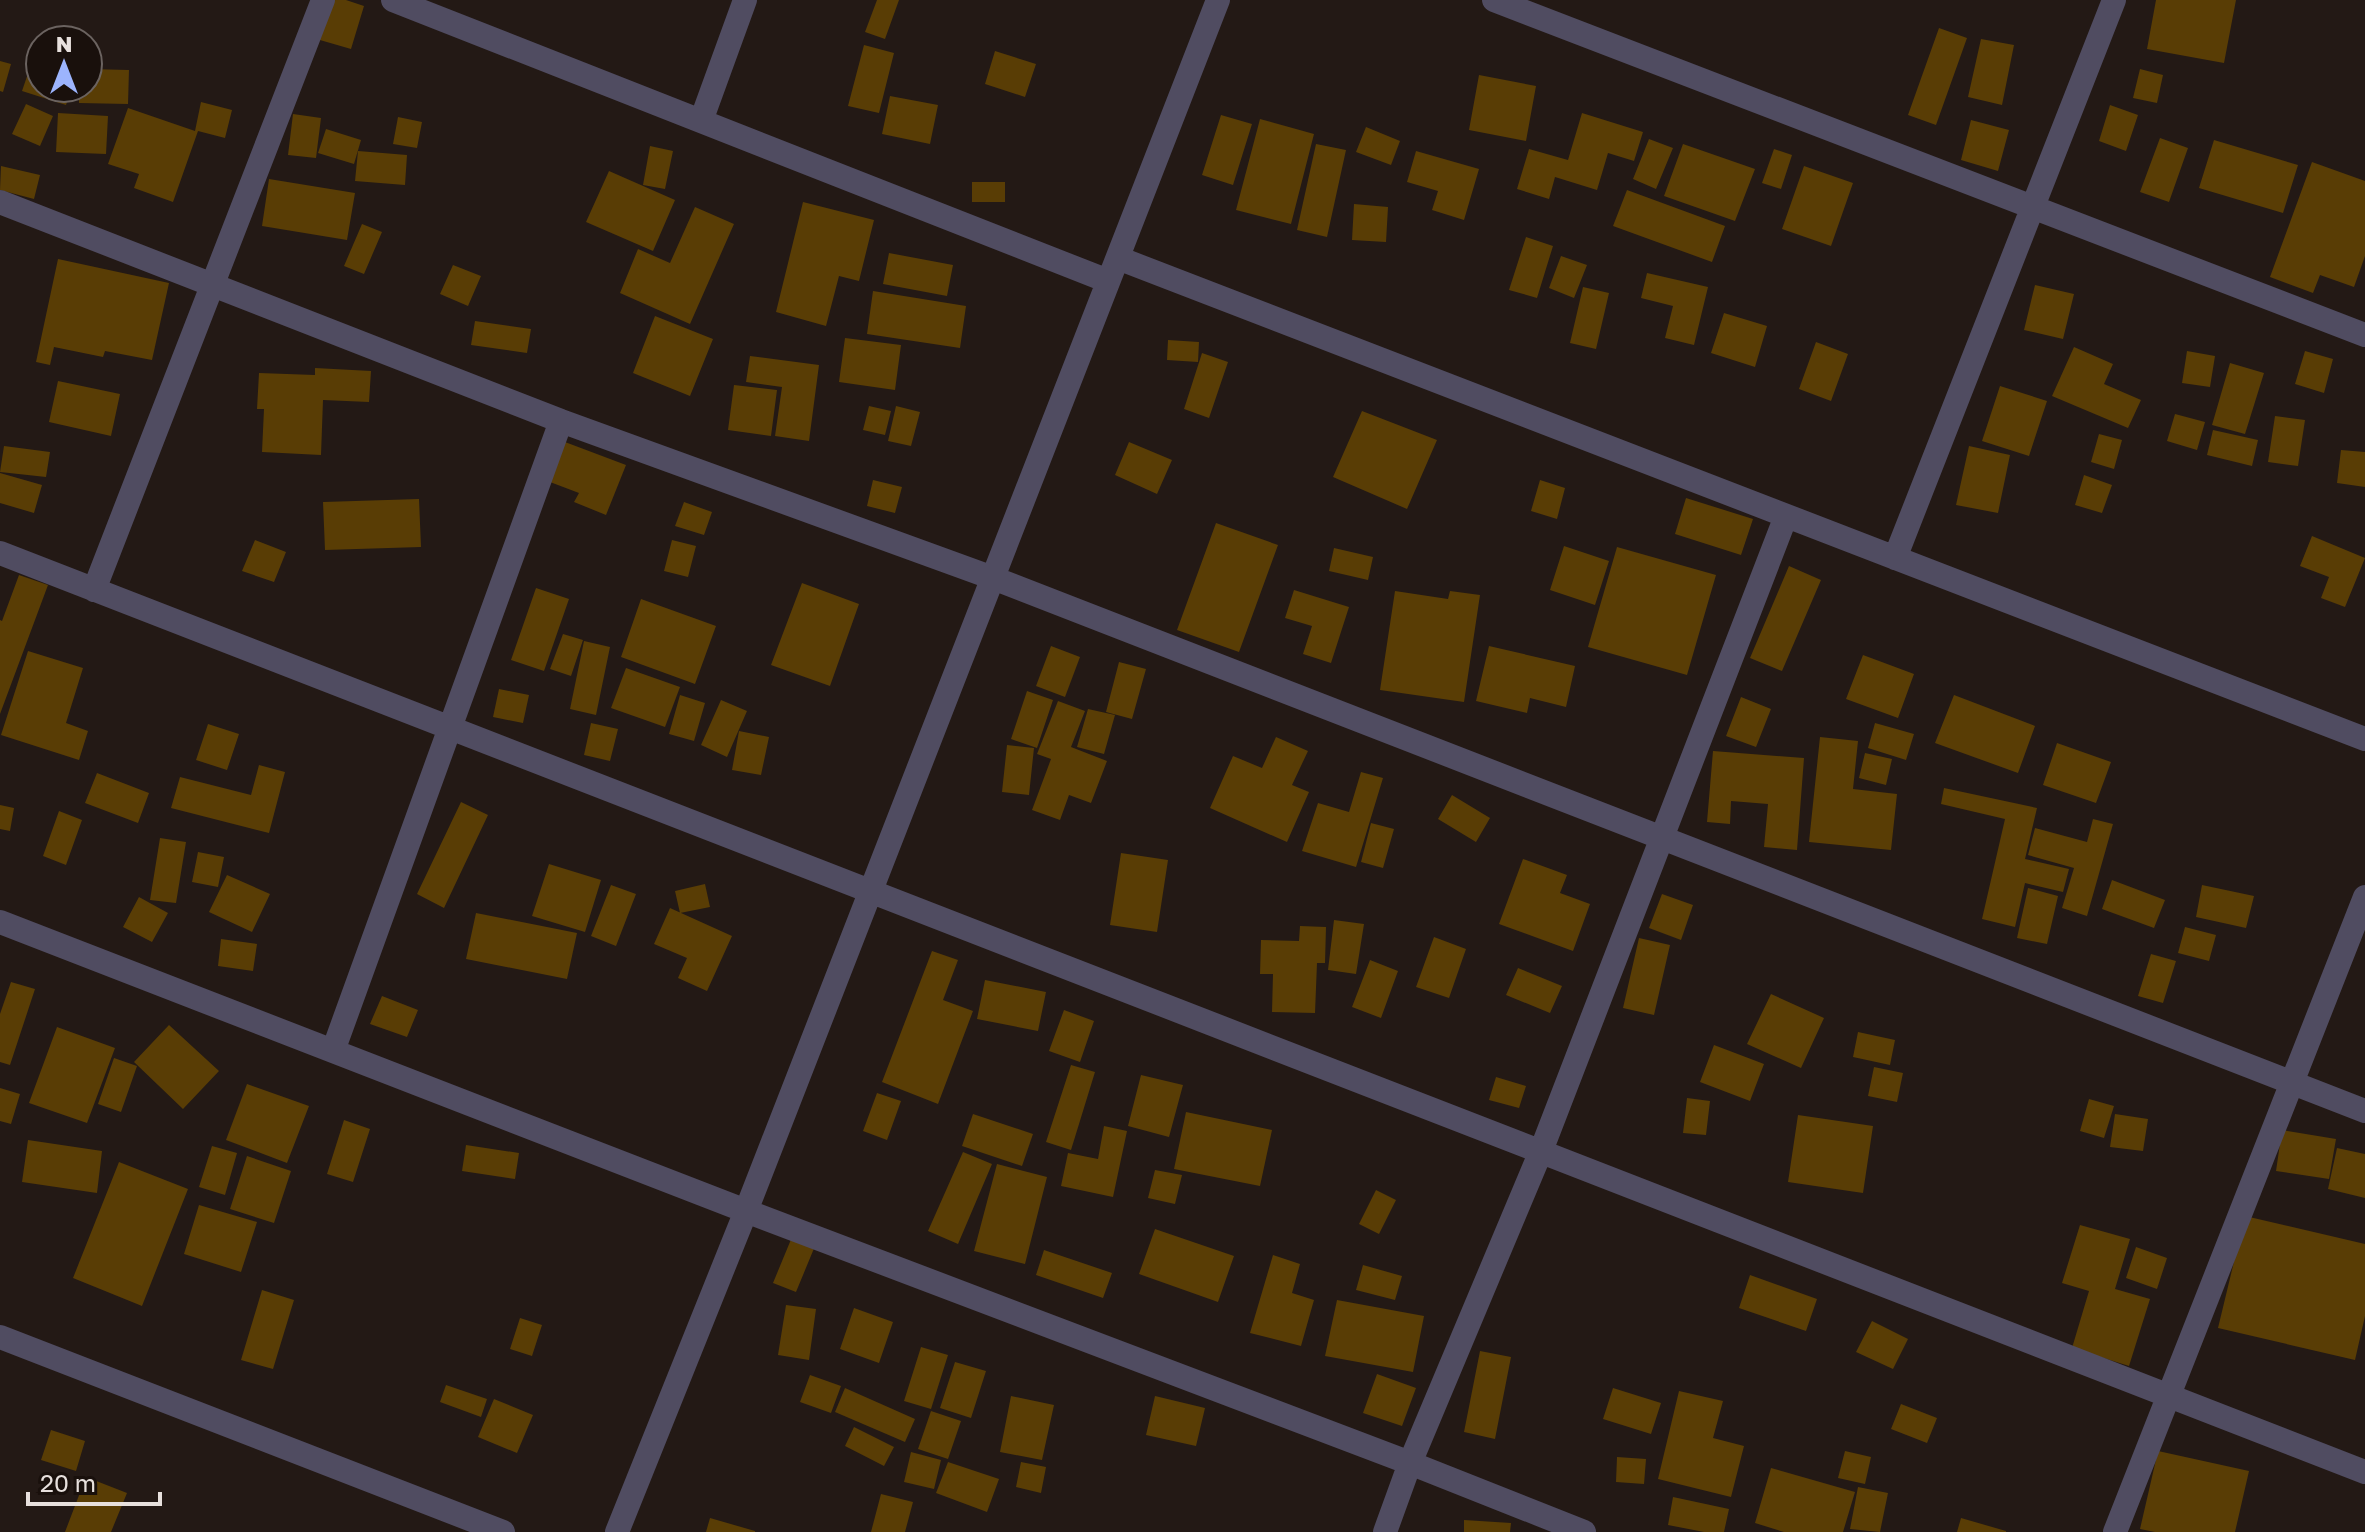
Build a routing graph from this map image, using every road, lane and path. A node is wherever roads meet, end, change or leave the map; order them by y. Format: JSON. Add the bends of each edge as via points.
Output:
{"nodes":[{"id":1,"x":323,"y":0,"type":"edge"},
{"id":2,"x":393,"y":0,"type":"edge"},
{"id":3,"x":745,"y":0,"type":"edge"},
{"id":4,"x":1218,"y":0,"type":"edge"},
{"id":5,"x":1494,"y":0,"type":"edge"},
{"id":6,"x":2114,"y":0,"type":"edge"},
{"id":7,"x":701,"y":121,"type":"junction"},
{"id":8,"x":0,"y":202,"type":"edge"},
{"id":9,"x":2033,"y":207,"type":"junction"},
{"id":10,"x":1113,"y":269,"type":"junction"},
{"id":11,"x":212,"y":285,"type":"junction"},
{"id":12,"x":2365,"y":335,"type":"edge"},
{"id":13,"x":561,"y":421,"type":"junction"},
{"id":14,"x":1786,"y":516,"type":"junction"},
{"id":15,"x":0,"y":553,"type":"edge"},
{"id":16,"x":1895,"y":558,"type":"junction"},
{"id":17,"x":993,"y":578,"type":"junction"},
{"id":18,"x":94,"y":590,"type":"junction"},
{"id":19,"x":450,"y":728,"type":"junction"},
{"id":20,"x":2365,"y":739,"type":"edge"},
{"id":21,"x":1661,"y":838,"type":"junction"},
{"id":22,"x":871,"y":891,"type":"junction"},
{"id":23,"x":2365,"y":897,"type":"edge"},
{"id":24,"x":0,"y":922,"type":"edge"},
{"id":25,"x":333,"y":1051,"type":"junction"},
{"id":26,"x":2292,"y":1083,"type":"junction"},
{"id":27,"x":2365,"y":1111,"type":"edge"},
{"id":28,"x":1541,"y":1151,"type":"junction"},
{"id":29,"x":746,"y":1211,"type":"junction"},
{"id":30,"x":0,"y":1337,"type":"edge"},
{"id":31,"x":2169,"y":1396,"type":"junction"},
{"id":32,"x":1410,"y":1463,"type":"junction"},
{"id":33,"x":2365,"y":1472,"type":"edge"},
{"id":34,"x":503,"y":1532,"type":"edge"},
{"id":35,"x":617,"y":1532,"type":"edge"},
{"id":36,"x":1385,"y":1532,"type":"edge"},
{"id":37,"x":1584,"y":1532,"type":"edge"},
{"id":38,"x":2115,"y":1532,"type":"edge"}],
"edges":[{"from":1,"to":11,"type":"street"},
{"from":2,"to":7,"type":"street"},
{"from":3,"to":7,"type":"street"},
{"from":4,"to":10,"type":"street"},
{"from":5,"to":9,"type":"street"},
{"from":6,"to":9,"type":"street"},
{"from":7,"to":10,"type":"street"},
{"from":8,"to":11,"type":"street"},
{"from":9,"to":12,"type":"street"},
{"from":9,"to":16,"type":"street"},
{"from":10,"to":14,"type":"street"},
{"from":10,"to":17,"type":"street"},
{"from":11,"to":13,"type":"street"},
{"from":11,"to":18,"type":"street"},
{"from":13,"to":17,"type":"street"},
{"from":13,"to":19,"type":"street"},
{"from":14,"to":16,"type":"street"},
{"from":14,"to":21,"type":"street"},
{"from":15,"to":18,"type":"street"},
{"from":16,"to":20,"type":"street"},
{"from":17,"to":21,"type":"street"},
{"from":17,"to":22,"type":"street"},
{"from":18,"to":19,"type":"street"},
{"from":19,"to":22,"type":"street"},
{"from":19,"to":25,"type":"street"},
{"from":21,"to":26,"type":"street"},
{"from":21,"to":28,"type":"street"},
{"from":22,"to":28,"type":"street"},
{"from":22,"to":29,"type":"street"},
{"from":23,"to":26,"type":"street"},
{"from":24,"to":25,"type":"street"},
{"from":25,"to":29,"type":"street"},
{"from":26,"to":27,"type":"street"},
{"from":26,"to":31,"type":"street"},
{"from":28,"to":31,"type":"street"},
{"from":28,"to":32,"type":"street"},
{"from":29,"to":32,"type":"street"},
{"from":29,"to":35,"type":"street"},
{"from":30,"to":34,"type":"street"},
{"from":31,"to":33,"type":"street"},
{"from":31,"to":38,"type":"street"},
{"from":32,"to":36,"type":"street"},
{"from":32,"to":37,"type":"street"}]}
